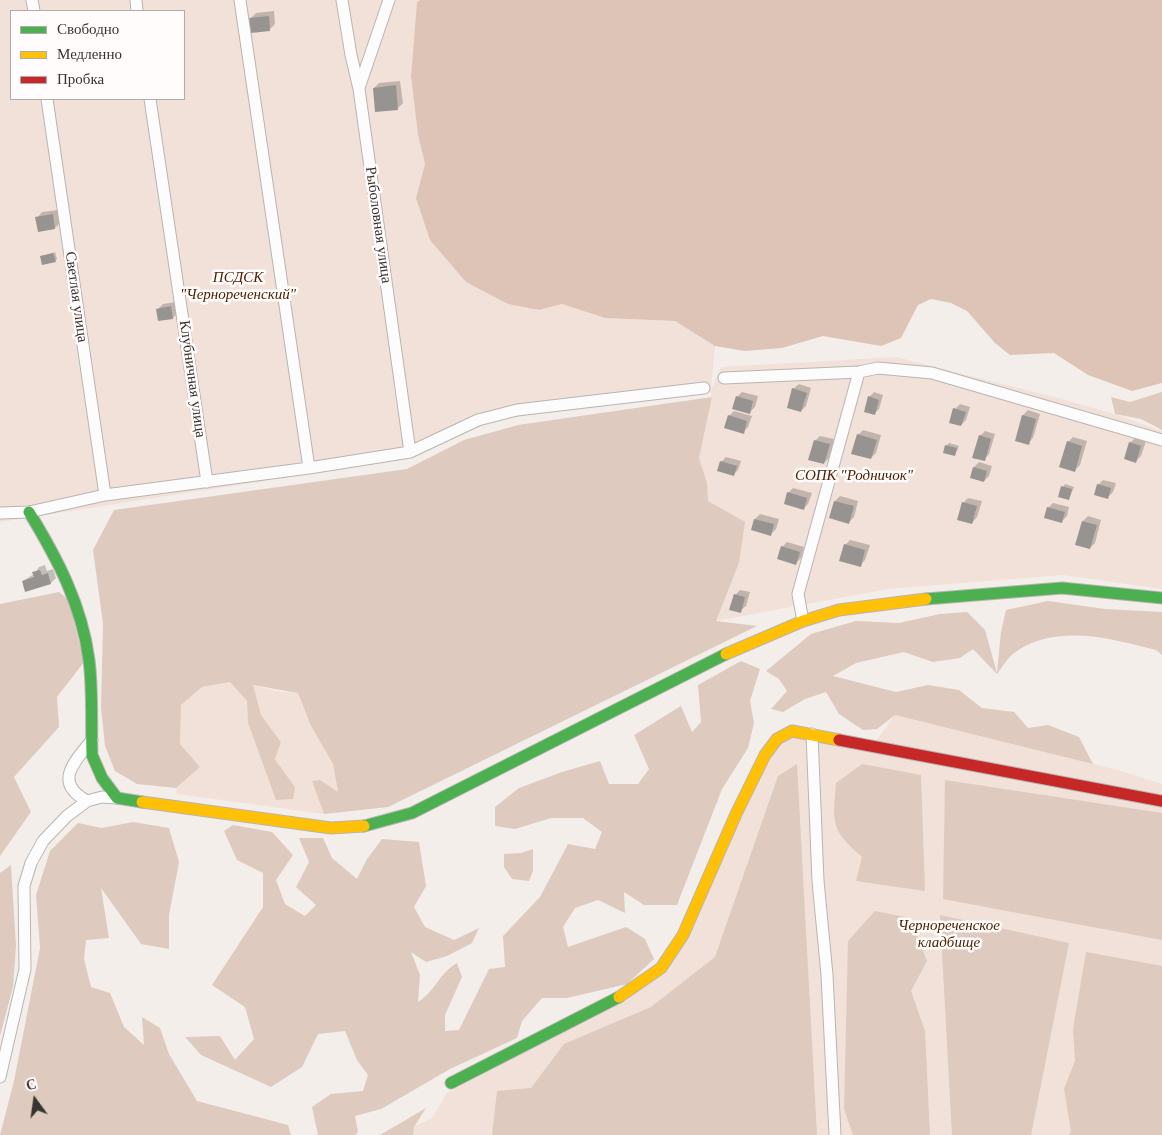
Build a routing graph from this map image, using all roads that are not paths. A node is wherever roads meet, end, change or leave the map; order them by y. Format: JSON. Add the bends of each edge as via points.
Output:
{"nodes":[{"id":1,"x":240,"y":0,"type":"edge"},
{"id":2,"x":342,"y":0,"type":"edge"},
{"id":3,"x":389,"y":0,"type":"edge"},
{"id":4,"x":359,"y":89,"type":"junction"},
{"id":5,"x":47,"y":100,"type":"edge"},
{"id":6,"x":150,"y":100,"type":"edge"},
{"id":7,"x":859,"y":372,"type":"junction"},
{"id":8,"x":724,"y":378,"type":"dead end"},
{"id":9,"x":704,"y":388,"type":"dead end"},
{"id":10,"x":1162,"y":440,"type":"edge"},
{"id":11,"x":410,"y":452,"type":"junction"},
{"id":12,"x":309,"y":468,"type":"junction"},
{"id":13,"x":207,"y":482,"type":"junction"},
{"id":14,"x":105,"y":495,"type":"junction"},
{"id":15,"x":1,"y":509,"type":"edge"},
{"id":16,"x":29,"y":512,"type":"junction"},
{"id":17,"x":1162,"y":598,"type":"edge"},
{"id":18,"x":803,"y":621,"type":"junction"},
{"id":19,"x":812,"y":734,"type":"junction"},
{"id":20,"x":92,"y":740,"type":"junction"},
{"id":21,"x":117,"y":798,"type":"junction"},
{"id":22,"x":87,"y":801,"type":"junction"},
{"id":23,"x":1162,"y":801,"type":"edge"},
{"id":24,"x":0,"y":1077,"type":"edge"},
{"id":25,"x":451,"y":1083,"type":"dead end"},
{"id":26,"x":835,"y":1135,"type":"edge"}],
"edges":[{"from":1,"to":12,"type":"street"},
{"from":2,"to":4,"type":"street","name":"Рыболовная улица"},
{"from":3,"to":4,"type":"street"},
{"from":4,"to":11,"type":"street","name":"Рыболовная улица"},
{"from":5,"to":14,"type":"street","name":"Светлая улица"},
{"from":6,"to":13,"type":"street","name":"Клубничная улица"},
{"from":7,"to":8,"type":"street"},
{"from":7,"to":10,"type":"street","via":[[878,368],[932,373]]},
{"from":7,"to":18,"type":"street","via":[[798,594]]},
{"from":9,"to":11,"type":"street","via":[[517,410],[478,420]]},
{"from":11,"to":12,"type":"street"},
{"from":12,"to":13,"type":"street"},
{"from":13,"to":14,"type":"street"},
{"from":14,"to":16,"type":"street"},
{"from":15,"to":16,"type":"street"},
{"from":16,"to":20,"type":"street","via":[[55,554],[82,623],[88,650]]},
{"from":17,"to":18,"type":"street","via":[[1062,588],[882,603],[838,610]]},
{"from":18,"to":21,"type":"street","via":[[724,655],[412,813],[391,819],[363,826],[331,828]]},
{"from":19,"to":23,"type":"street","via":[[939,761]]},
{"from":19,"to":25,"type":"street","via":[[792,731],[778,739],[765,755],[683,935],[661,968],[627,993]]},
{"from":19,"to":26,"type":"street"},
{"from":20,"to":21,"type":"street","via":[[96,768],[104,784]]},
{"from":20,"to":22,"type":"street","via":[[74,762],[68,776],[74,794]]},
{"from":21,"to":22,"type":"street"},
{"from":22,"to":24,"type":"street","via":[[43,841],[31,863],[24,886],[25,969]]}]}
